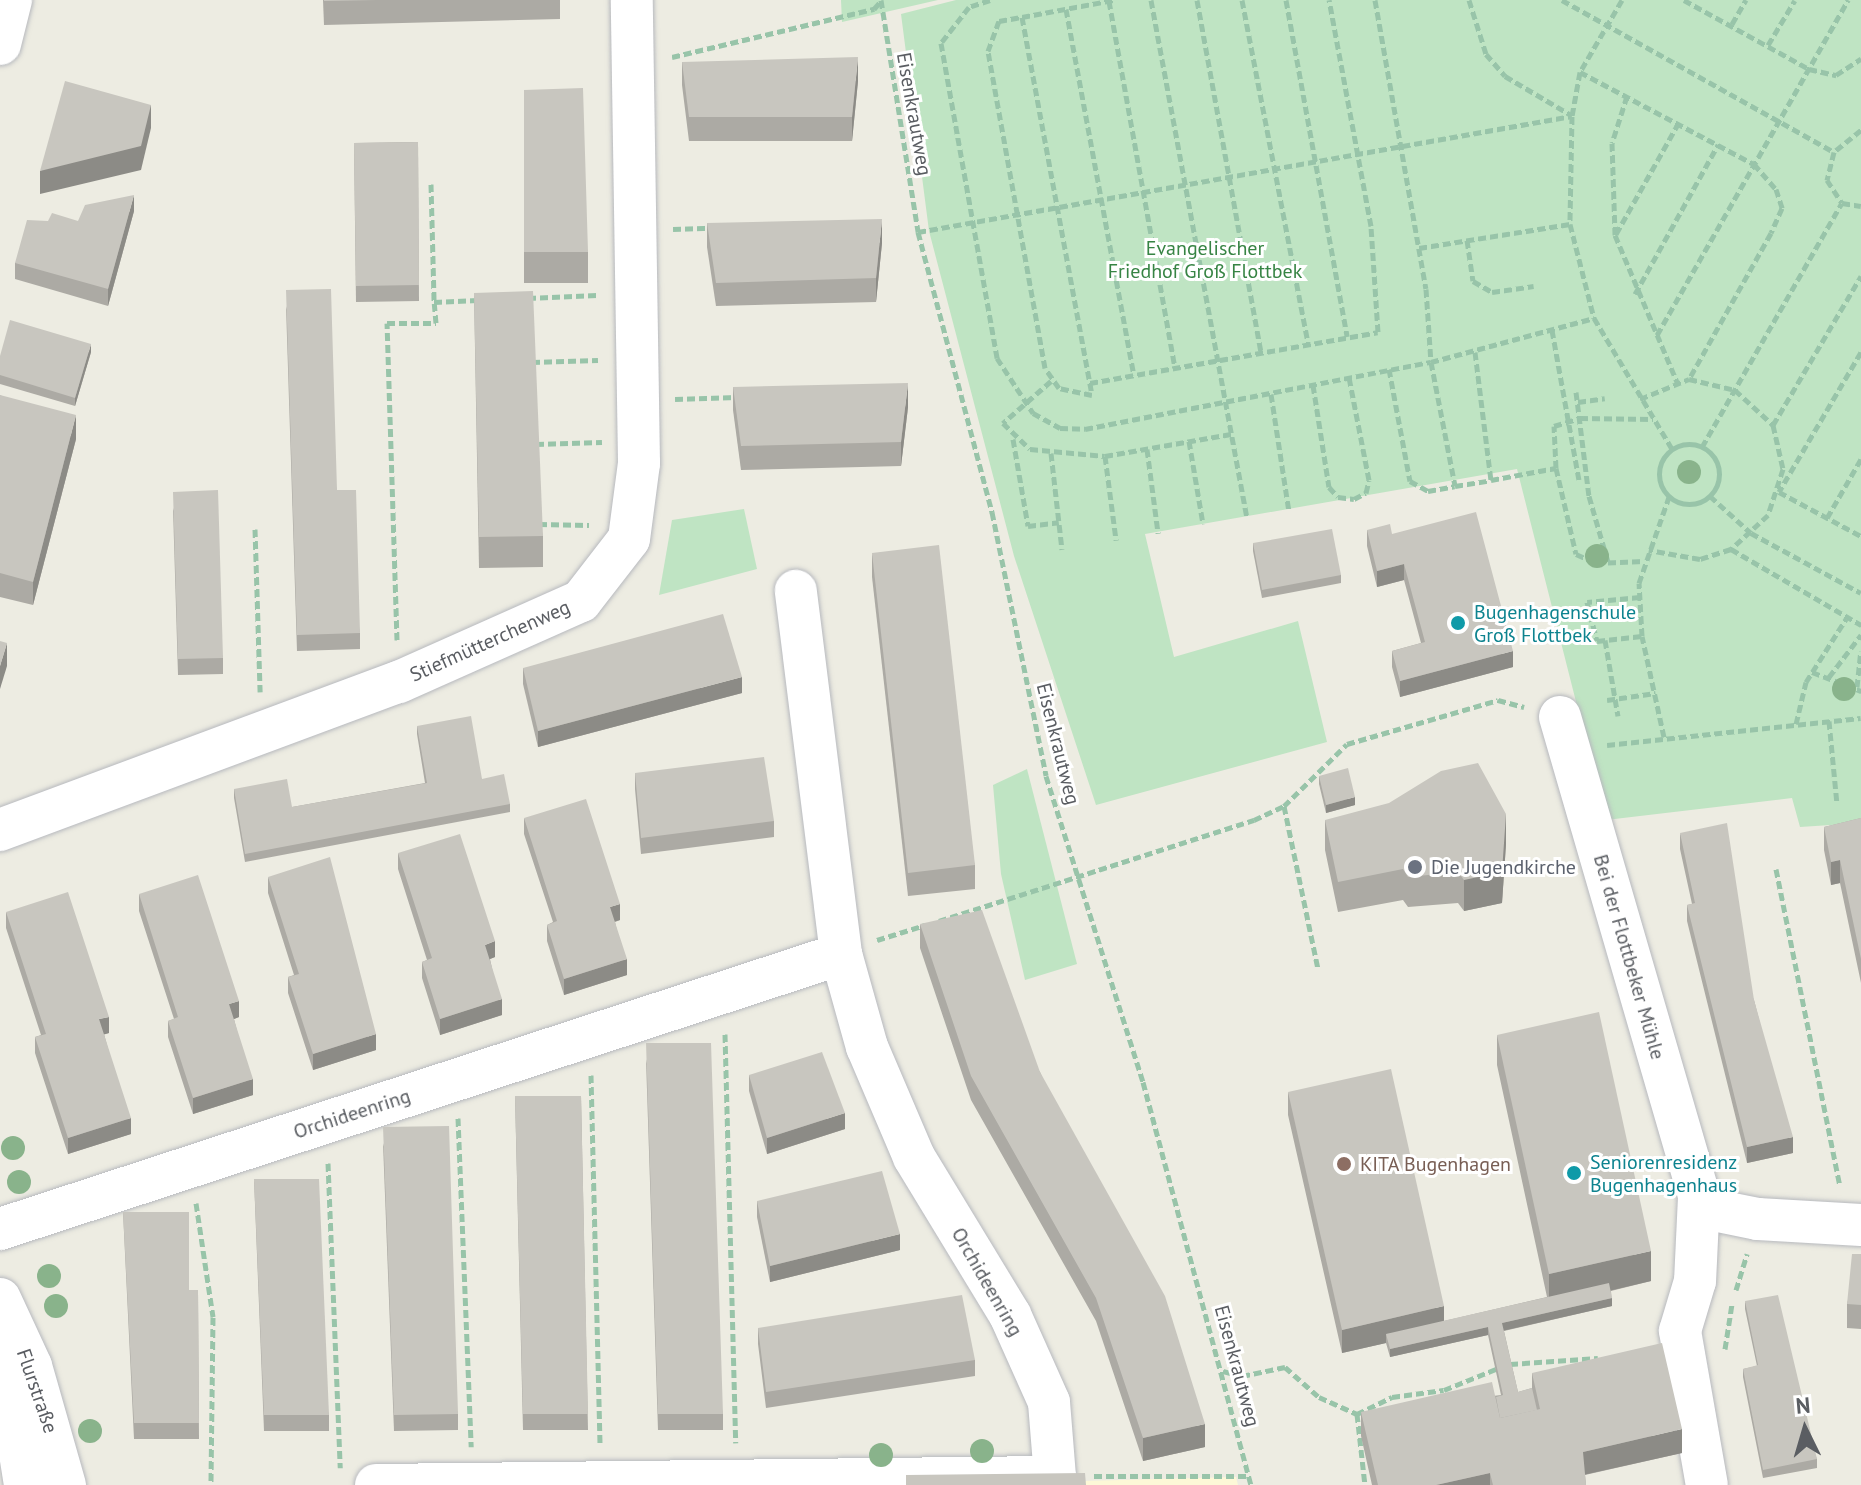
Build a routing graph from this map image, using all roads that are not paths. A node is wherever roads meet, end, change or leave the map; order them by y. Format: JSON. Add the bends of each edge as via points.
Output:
{"nodes":[{"id":1,"x":11,"y":0,"type":"edge"},
{"id":2,"x":632,"y":11,"type":"edge"},
{"id":3,"x":0,"y":44,"type":"edge"},
{"id":4,"x":796,"y":591,"type":"dead end"},
{"id":5,"x":1565,"y":733,"type":"road end"},
{"id":6,"x":0,"y":830,"type":"edge"},
{"id":7,"x":841,"y":954,"type":"junction"},
{"id":8,"x":1699,"y":1197,"type":"junction"},
{"id":9,"x":1854,"y":1224,"type":"edge"},
{"id":10,"x":0,"y":1229,"type":"edge"},
{"id":11,"x":0,"y":1299,"type":"edge"},
{"id":12,"x":0,"y":1325,"type":"edge"},
{"id":13,"x":472,"y":1484,"type":"edge"},
{"id":14,"x":25,"y":1485,"type":"edge"},
{"id":15,"x":65,"y":1485,"type":"edge"},
{"id":16,"x":376,"y":1485,"type":"edge"},
{"id":17,"x":1707,"y":1485,"type":"edge"}],
"edges":[{"from":1,"to":3,"type":"street"},
{"from":2,"to":6,"type":"street","name":"Stiefmütterchenweg","via":[[639,441],[629,539],[581,601],[399,682]]},
{"from":4,"to":7,"type":"street","name":"Orchideenring"},
{"from":5,"to":8,"type":"street","name":"Bei der Flottbeker Mühle"},
{"from":7,"to":10,"type":"street","name":"Orchideenring"},
{"from":7,"to":13,"type":"street","name":"Orchideenring","via":[[867,1047],[914,1157],[1010,1315],[1049,1402],[1055,1477]]},
{"from":8,"to":9,"type":"street","via":[[1718,1211],[1758,1219]]},
{"from":8,"to":17,"type":"street","name":"Bei der Flottbeker Mühle","via":[[1695,1281],[1680,1331]]},
{"from":11,"to":15,"type":"street","name":"Flurstraße","via":[[31,1366]]},
{"from":12,"to":14,"type":"street","name":"Flurstraße"},
{"from":13,"to":16,"type":"street"}]}
